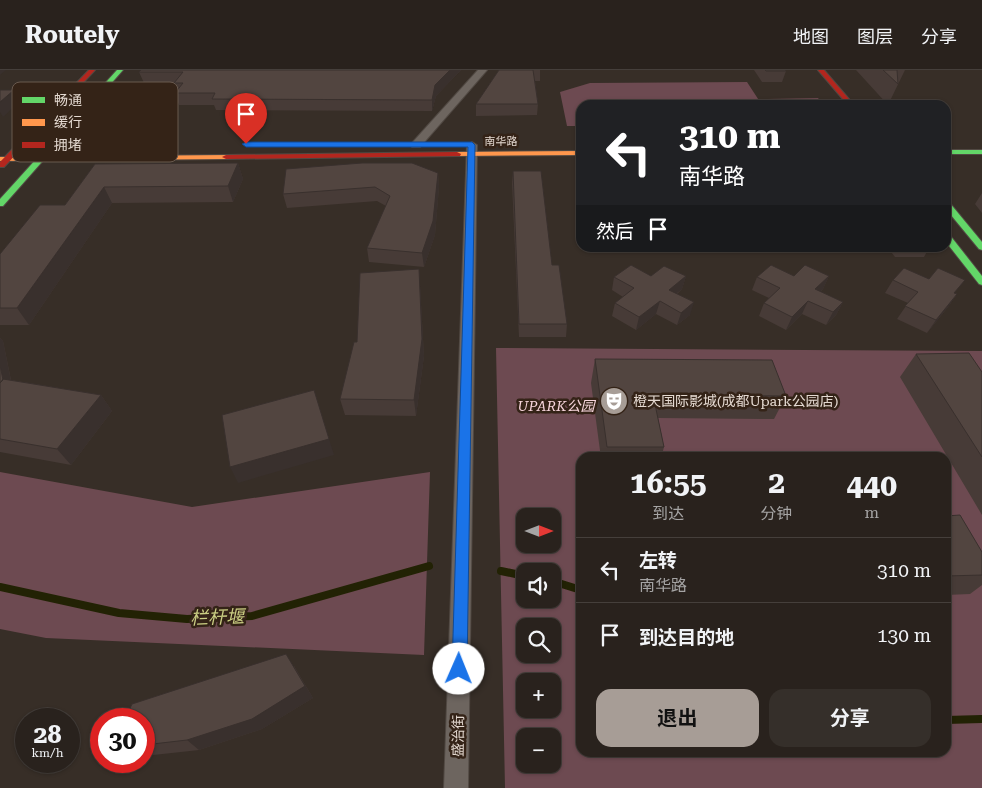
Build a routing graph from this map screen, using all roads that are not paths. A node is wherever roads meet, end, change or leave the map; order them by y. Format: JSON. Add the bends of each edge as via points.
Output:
{"nodes":[{"id":1,"x":92,"y":70,"type":"edge"},
{"id":2,"x":120,"y":70,"type":"edge"},
{"id":3,"x":483,"y":70,"type":"edge"},
{"id":4,"x":821,"y":70,"type":"edge"},
{"id":5,"x":80,"y":82,"type":"edge"},
{"id":6,"x":109,"y":82,"type":"edge"},
{"id":7,"x":846,"y":100,"type":"edge"},
{"id":8,"x":951,"y":141,"type":"edge"},
{"id":9,"x":982,"y":141,"type":"edge"},
{"id":10,"x":279,"y":144,"type":"dead end"},
{"id":11,"x":576,"y":144,"type":"edge"},
{"id":12,"x":7,"y":145,"type":"dead end"},
{"id":13,"x":12,"y":145,"type":"edge"},
{"id":14,"x":416,"y":145,"type":"junction"},
{"id":15,"x":472,"y":149,"type":"junction"},
{"id":16,"x":12,"y":152,"type":"edge"},
{"id":17,"x":951,"y":152,"type":"edge"},
{"id":18,"x":982,"y":152,"type":"edge"},
{"id":19,"x":576,"y":153,"type":"edge"},
{"id":20,"x":178,"y":156,"type":"edge"},
{"id":21,"x":2,"y":161,"type":"edge"},
{"id":22,"x":38,"y":162,"type":"edge"},
{"id":23,"x":0,"y":204,"type":"edge"},
{"id":24,"x":951,"y":210,"type":"edge"},
{"id":25,"x":951,"y":242,"type":"edge"},
{"id":26,"x":982,"y":247,"type":"edge"},
{"id":27,"x":982,"y":282,"type":"edge"},
{"id":28,"x":456,"y":788,"type":"edge"}],
"edges":[{"from":1,"to":5,"type":"main road"},
{"from":2,"to":6,"type":"main road"},
{"from":3,"to":14,"type":"street"},
{"from":4,"to":7,"type":"main road"},
{"from":8,"to":9,"type":"main road"},
{"from":10,"to":14,"type":"main road","name":"南华路"},
{"from":11,"to":15,"type":"main road","name":"南华路"},
{"from":12,"to":13,"type":"main road"},
{"from":14,"to":15,"type":"main road","name":"南华路"},
{"from":15,"to":19,"type":"main road","name":"南华路"},
{"from":15,"to":20,"type":"main road","name":"南华路"},
{"from":15,"to":28,"type":"street","name":"盛治街"},
{"from":16,"to":21,"type":"main road"},
{"from":17,"to":18,"type":"main road"},
{"from":22,"to":23,"type":"main road"},
{"from":24,"to":26,"type":"main road"},
{"from":25,"to":27,"type":"main road"}]}
